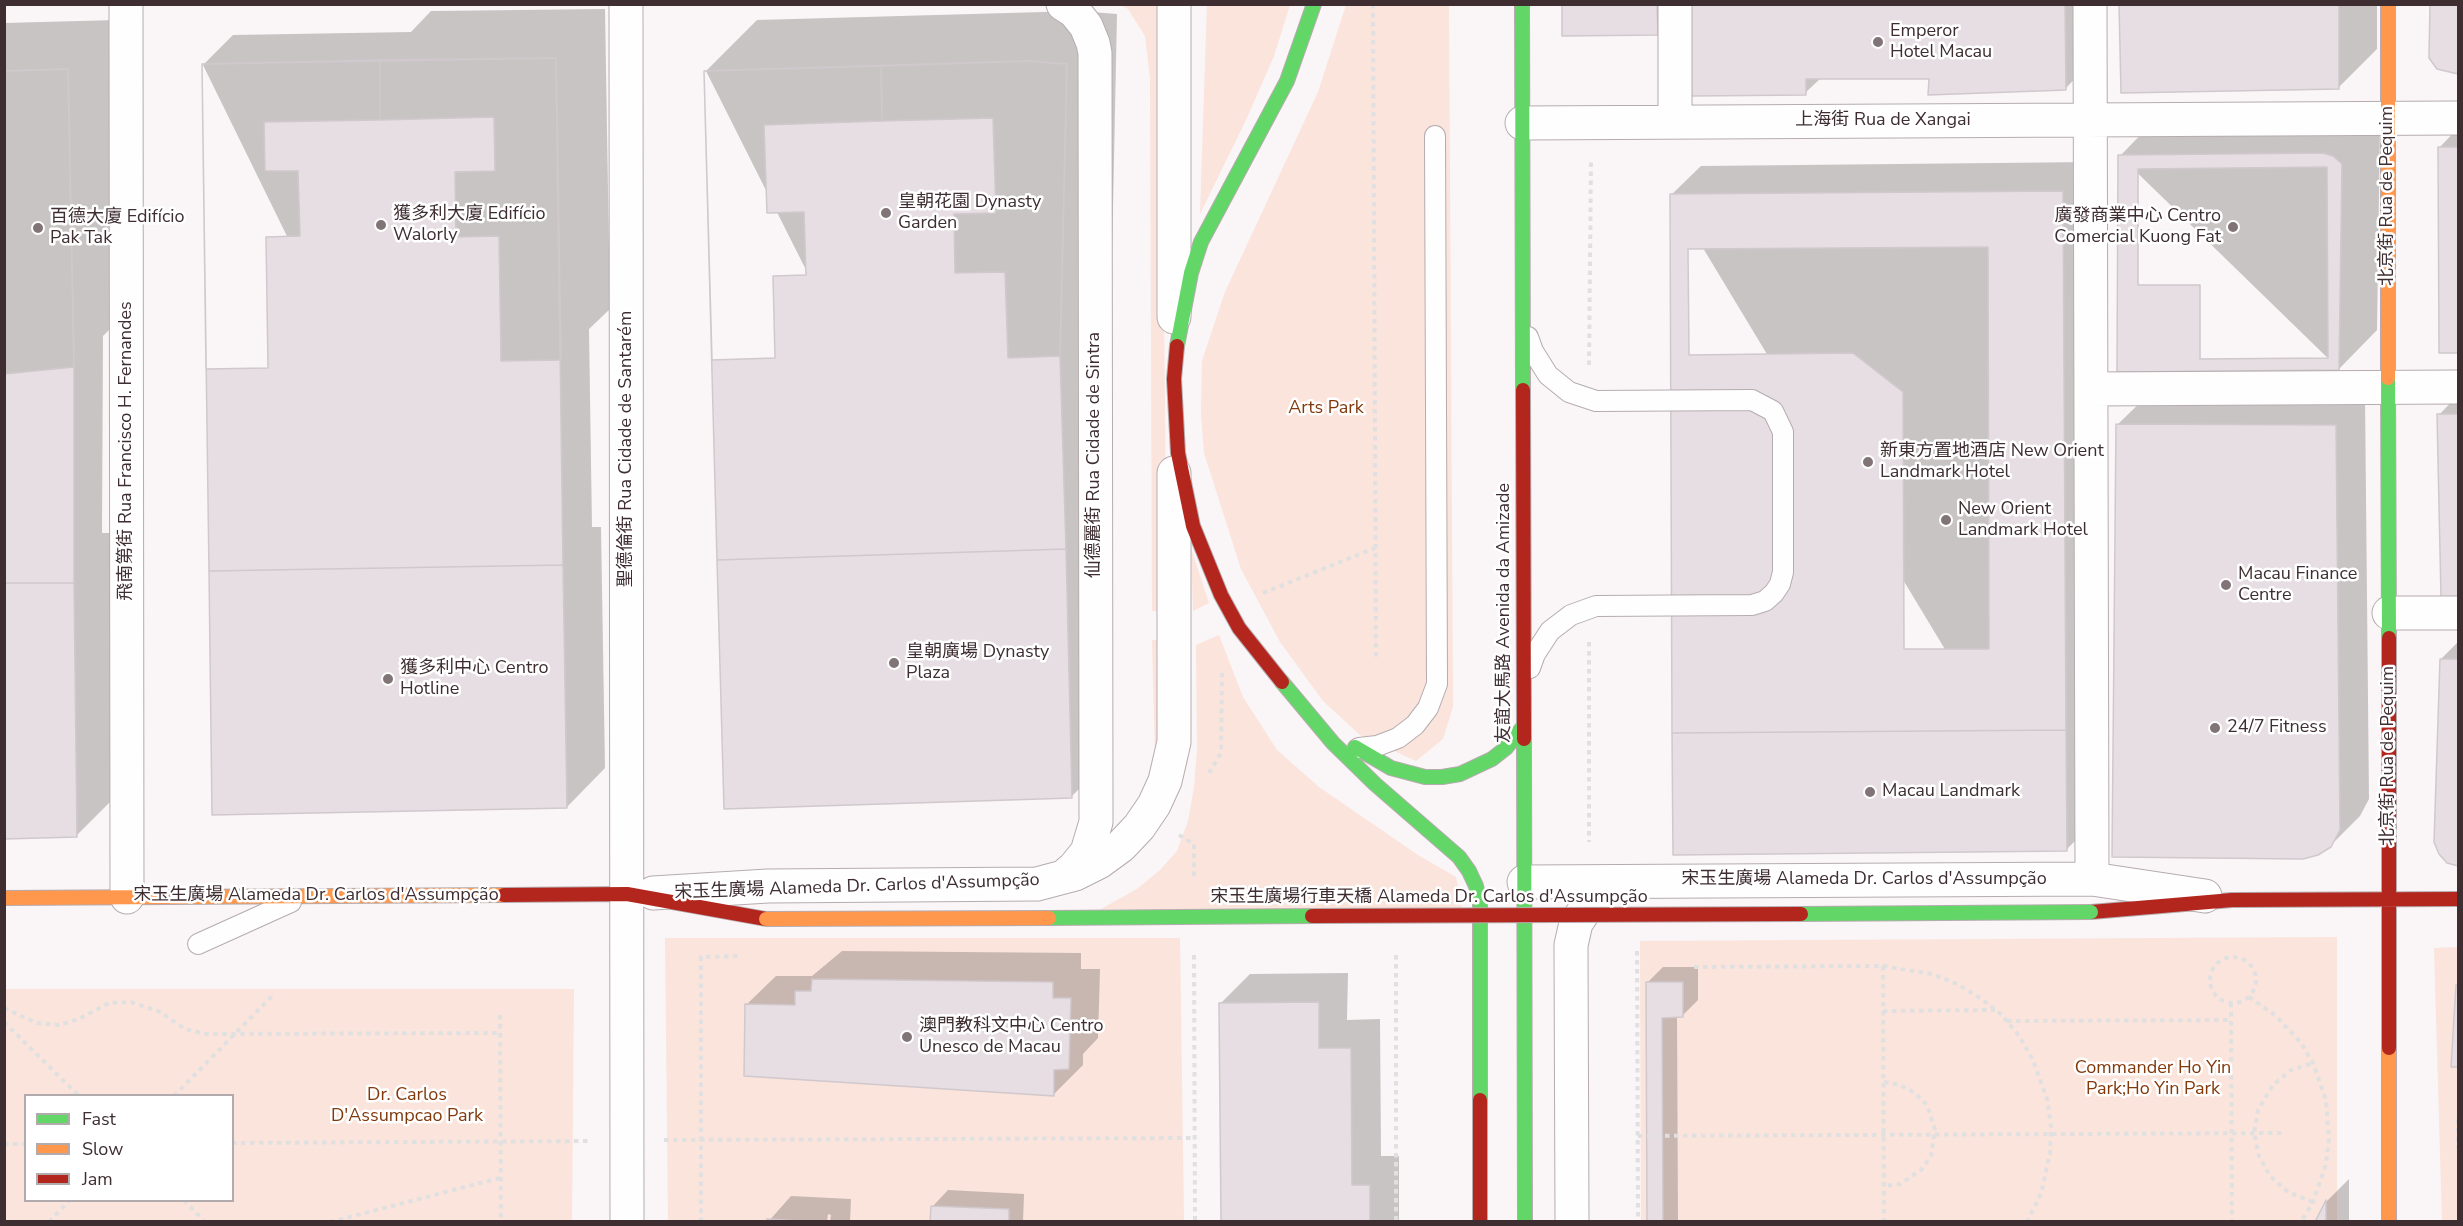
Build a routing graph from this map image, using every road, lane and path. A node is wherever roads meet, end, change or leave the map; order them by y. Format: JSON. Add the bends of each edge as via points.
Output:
{"nodes":[{"id":1,"x":126,"y":4,"type":"edge"},
{"id":2,"x":626,"y":4,"type":"edge"},
{"id":3,"x":1174,"y":4,"type":"edge"},
{"id":4,"x":1314,"y":4,"type":"edge"},
{"id":5,"x":1373,"y":4,"type":"edge"},
{"id":6,"x":1522,"y":4,"type":"edge"},
{"id":7,"x":1675,"y":4,"type":"edge"},
{"id":8,"x":2090,"y":4,"type":"edge"},
{"id":9,"x":2388,"y":4,"type":"edge"},
{"id":10,"x":1071,"y":11,"type":"edge"},
{"id":11,"x":2388,"y":118,"type":"junction"},
{"id":12,"x":2458,"y":118,"type":"edge"},
{"id":13,"x":2091,"y":120,"type":"junction"},
{"id":14,"x":1675,"y":122,"type":"junction"},
{"id":15,"x":1522,"y":123,"type":"junction"},
{"id":16,"x":1435,"y":136,"type":"dead end"},
{"id":17,"x":1591,"y":162,"type":"dead end"},
{"id":18,"x":1523,"y":320,"type":"junction"},
{"id":19,"x":1174,"y":379,"type":"junction"},
{"id":20,"x":2388,"y":387,"type":"junction"},
{"id":21,"x":2458,"y":387,"type":"edge"},
{"id":22,"x":2091,"y":389,"type":"junction"},
{"id":23,"x":1589,"y":399,"type":"junction"},
{"id":24,"x":1174,"y":416,"type":"junction"},
{"id":25,"x":1375,"y":548,"type":"junction"},
{"id":26,"x":1228,"y":607,"type":"junction"},
{"id":27,"x":1589,"y":609,"type":"junction"},
{"id":28,"x":2389,"y":613,"type":"junction"},
{"id":29,"x":2458,"y":613,"type":"edge"},
{"id":30,"x":1376,"y":658,"type":"dead end"},
{"id":31,"x":1523,"y":686,"type":"junction"},
{"id":32,"x":1284,"y":687,"type":"junction"},
{"id":33,"x":1524,"y":727,"type":"junction"},
{"id":34,"x":1356,"y":748,"type":"junction"},
{"id":35,"x":1194,"y":844,"type":"dead end"},
{"id":36,"x":2092,"y":879,"type":"junction"},
{"id":37,"x":1050,"y":881,"type":"junction"},
{"id":38,"x":1524,"y":882,"type":"junction"},
{"id":39,"x":1589,"y":882,"type":"junction"},
{"id":40,"x":1637,"y":882,"type":"junction"},
{"id":41,"x":1194,"y":888,"type":"dead end"},
{"id":42,"x":627,"y":894,"type":"junction"},
{"id":43,"x":304,"y":896,"type":"junction"},
{"id":44,"x":127,"y":897,"type":"junction"},
{"id":45,"x":4,"y":898,"type":"edge"},
{"id":46,"x":2389,"y":899,"type":"junction"},
{"id":47,"x":2458,"y":899,"type":"edge"},
{"id":48,"x":2232,"y":900,"type":"junction"},
{"id":49,"x":2091,"y":912,"type":"joint"},
{"id":50,"x":766,"y":919,"type":"joint"},
{"id":51,"x":198,"y":944,"type":"dead end"},
{"id":52,"x":1637,"y":950,"type":"dead end"},
{"id":53,"x":1396,"y":953,"type":"dead end"},
{"id":54,"x":1194,"y":954,"type":"dead end"},
{"id":55,"x":701,"y":957,"type":"dead end"},
{"id":56,"x":1883,"y":966,"type":"junction"},
{"id":57,"x":1694,"y":967,"type":"dead end"},
{"id":58,"x":273,"y":995,"type":"dead end"},
{"id":59,"x":2249,"y":997,"type":"junction"},
{"id":60,"x":2231,"y":1004,"type":"junction"},
{"id":61,"x":4,"y":1008,"type":"edge"},
{"id":62,"x":1996,"y":1010,"type":"junction"},
{"id":63,"x":1883,"y":1011,"type":"junction"},
{"id":64,"x":501,"y":1015,"type":"dead end"},
{"id":65,"x":2231,"y":1020,"type":"junction"},
{"id":66,"x":2007,"y":1021,"type":"junction"},
{"id":67,"x":4,"y":1022,"type":"edge"},
{"id":68,"x":500,"y":1033,"type":"junction"},
{"id":69,"x":235,"y":1034,"type":"junction"},
{"id":70,"x":2313,"y":1063,"type":"junction"},
{"id":71,"x":1884,"y":1082,"type":"junction"},
{"id":72,"x":77,"y":1094,"type":"edge"},
{"id":73,"x":175,"y":1094,"type":"edge"},
{"id":74,"x":2458,"y":1119,"type":"edge"},
{"id":75,"x":2283,"y":1132,"type":"dead end"},
{"id":76,"x":2231,"y":1133,"type":"junction"},
{"id":77,"x":2254,"y":1133,"type":"junction"},
{"id":78,"x":1935,"y":1134,"type":"junction"},
{"id":79,"x":2051,"y":1134,"type":"junction"},
{"id":80,"x":1884,"y":1135,"type":"junction"},
{"id":81,"x":1638,"y":1136,"type":"junction"},
{"id":82,"x":1194,"y":1138,"type":"junction"},
{"id":83,"x":701,"y":1140,"type":"junction"},
{"id":84,"x":501,"y":1141,"type":"junction"},
{"id":85,"x":550,"y":1141,"type":"dead end"},
{"id":86,"x":234,"y":1143,"type":"edge"},
{"id":87,"x":4,"y":1144,"type":"edge"},
{"id":88,"x":24,"y":1144,"type":"edge"},
{"id":89,"x":2458,"y":1148,"type":"edge"},
{"id":90,"x":500,"y":1178,"type":"junction"},
{"id":91,"x":1884,"y":1186,"type":"junction"},
{"id":92,"x":68,"y":1202,"type":"edge"},
{"id":93,"x":186,"y":1202,"type":"edge"},
{"id":94,"x":2313,"y":1202,"type":"junction"},
{"id":95,"x":49,"y":1221,"type":"edge"},
{"id":96,"x":205,"y":1221,"type":"edge"},
{"id":97,"x":330,"y":1221,"type":"edge"},
{"id":98,"x":501,"y":1221,"type":"edge"},
{"id":99,"x":627,"y":1221,"type":"edge"},
{"id":100,"x":701,"y":1221,"type":"edge"},
{"id":101,"x":1194,"y":1221,"type":"edge"},
{"id":102,"x":1396,"y":1221,"type":"edge"},
{"id":103,"x":1480,"y":1221,"type":"edge"},
{"id":104,"x":1525,"y":1221,"type":"edge"},
{"id":105,"x":1572,"y":1221,"type":"edge"},
{"id":106,"x":1638,"y":1221,"type":"edge"},
{"id":107,"x":1884,"y":1221,"type":"edge"},
{"id":108,"x":2027,"y":1221,"type":"edge"},
{"id":109,"x":2232,"y":1221,"type":"edge"},
{"id":110,"x":2301,"y":1221,"type":"edge"},
{"id":111,"x":2390,"y":1221,"type":"edge"}],
"edges":[{"from":1,"to":44,"type":"street","name":"飛南第街 Rua Francisco H. Fernandes"},
{"from":2,"to":42,"type":"street","name":"聖德倫街 Rua Cidade de Santarém"},
{"from":3,"to":19,"type":"street"},
{"from":4,"to":19,"type":"main road","via":[[1287,81],[1201,242],[1183,308]]},
{"from":5,"to":25,"type":"path"},
{"from":6,"to":15,"type":"main road","name":"友誼大馬路 Avenida da Amizade"},
{"from":7,"to":14,"type":"street"},
{"from":8,"to":13,"type":"street"},
{"from":9,"to":11,"type":"main road","name":"北京街 Rua de Pequim"},
{"from":10,"to":37,"type":"street","name":"仙德麗街 Rua Cidade de Sintra","via":[[1090,34],[1095,53],[1096,822],[1092,842],[1081,861]]},
{"from":11,"to":12,"type":"street","name":"上海街 Rua de Xangai"},
{"from":11,"to":13,"type":"street","name":"上海街 Rua de Xangai"},
{"from":11,"to":20,"type":"main road","name":"北京街 Rua de Pequim"},
{"from":13,"to":14,"type":"street","name":"上海街 Rua de Xangai"},
{"from":13,"to":22,"type":"street"},
{"from":14,"to":15,"type":"street","name":"上海街 Rua de Xangai"},
{"from":15,"to":18,"type":"main road","name":"友誼大馬路 Avenida da Amizade"},
{"from":16,"to":34,"type":"lane","via":[[1437,684],[1428,708],[1415,725],[1398,738]]},
{"from":17,"to":23,"type":"path"},
{"from":18,"to":23,"type":"lane","via":[[1533,351],[1548,375],[1569,392]]},
{"from":18,"to":31,"type":"main road","name":"友誼大馬路 Avenida da Amizade"},
{"from":19,"to":24,"type":"main road"},
{"from":20,"to":21,"type":"street"},
{"from":20,"to":22,"type":"street"},
{"from":20,"to":28,"type":"main road","name":"北京街 Rua de Pequim"},
{"from":22,"to":36,"type":"street"},
{"from":23,"to":27,"type":"lane","via":[[1752,400],[1773,411],[1783,432],[1783,572],[1774,593],[1752,605]]},
{"from":24,"to":26,"type":"main road","via":[[1194,526]]},
{"from":24,"to":37,"type":"street","via":[[1175,729],[1169,768],[1154,805],[1121,846],[1087,868]]},
{"from":25,"to":26,"type":"path"},
{"from":25,"to":30,"type":"path"},
{"from":26,"to":32,"type":"main road","via":[[1255,651]]},
{"from":27,"to":31,"type":"lane","via":[[1571,615],[1550,631],[1535,654]]},
{"from":27,"to":39,"type":"path"},
{"from":28,"to":29,"type":"street"},
{"from":28,"to":46,"type":"main road","name":"北京街 Rua de Pequim"},
{"from":31,"to":33,"type":"main road","name":"友誼大馬路 Avenida da Amizade"},
{"from":32,"to":34,"type":"main road","via":[[1338,739]]},
{"from":32,"to":103,"type":"main road","via":[[1375,784],[1459,857],[1476,886],[1480,903]]},
{"from":33,"to":34,"type":"main road","via":[[1492,759],[1469,771],[1442,777],[1391,768]]},
{"from":33,"to":38,"type":"main road","name":"友誼大馬路 Avenida da Amizade"},
{"from":35,"to":41,"type":"path"},
{"from":36,"to":40,"type":"street","name":"宋玉生廣場 Alameda Dr. Carlos d'Assumpção"},
{"from":36,"to":48,"type":"street","name":"宋玉生廣場 Alameda Dr. Carlos d'Assumpção"},
{"from":37,"to":42,"type":"street","name":"宋玉生廣場 Alameda Dr. Carlos d'Assumpção","via":[[1024,885],[768,886]]},
{"from":38,"to":39,"type":"street","name":"宋玉生廣場 Alameda Dr. Carlos d'Assumpção"},
{"from":38,"to":104,"type":"main road","name":"友誼大馬路 Avenida da Amizade"},
{"from":39,"to":40,"type":"street","name":"宋玉生廣場 Alameda Dr. Carlos d'Assumpção"},
{"from":40,"to":105,"type":"street","name":"宋玉生廣場 Alameda Dr. Carlos d'Assumpção","via":[[1615,886],[1596,897],[1582,913],[1573,934]]},
{"from":42,"to":43,"type":"main road","name":"宋玉生廣場 Alameda Dr. Carlos d'Assumpção"},
{"from":42,"to":50,"type":"main road","name":"宋玉生廣場 Alameda Dr. Carlos d'Assumpção"},
{"from":42,"to":99,"type":"street"},
{"from":43,"to":44,"type":"main road","name":"宋玉生廣場 Alameda Dr. Carlos d'Assumpção"},
{"from":43,"to":51,"type":"lane"},
{"from":44,"to":45,"type":"main road","name":"宋玉生廣場 Alameda Dr. Carlos d'Assumpção"},
{"from":46,"to":47,"type":"main road","name":"宋玉生廣場 Alameda Dr. Carlos d'Assumpção"},
{"from":46,"to":48,"type":"main road","name":"宋玉生廣場 Alameda Dr. Carlos d'Assumpção"},
{"from":46,"to":111,"type":"main road","name":"北京街 Rua de Pequim"},
{"from":48,"to":49,"type":"main road","name":"宋玉生廣場 Alameda Dr. Carlos d'Assumpção"},
{"from":49,"to":50,"type":"main road","name":"宋玉生廣場行車天橋 Alameda Dr. Carlos d'Assumpção","bridge":true},
{"from":52,"to":81,"type":"path"},
{"from":53,"to":102,"type":"path"},
{"from":54,"to":82,"type":"path"},
{"from":55,"to":83,"type":"path"},
{"from":56,"to":57,"type":"path"},
{"from":56,"to":62,"type":"path","via":[[1945,978]]},
{"from":56,"to":63,"type":"path"},
{"from":58,"to":69,"type":"path"},
{"from":59,"to":60,"type":"path"},
{"from":59,"to":60,"type":"path","via":[[2256,981],[2253,969],[2246,960],[2227,958],[2214,967],[2209,982],[2215,996]]},
{"from":59,"to":70,"type":"path","via":[[2284,1023]]},
{"from":60,"to":65,"type":"path"},
{"from":61,"to":69,"type":"path","via":[[37,1023],[59,1025],[110,1003],[131,1002],[151,1007],[185,1029]]},
{"from":62,"to":63,"type":"path"},
{"from":62,"to":66,"type":"path"},
{"from":63,"to":71,"type":"path"},
{"from":64,"to":68,"type":"path"},
{"from":65,"to":66,"type":"path"},
{"from":65,"to":76,"type":"path"},
{"from":66,"to":79,"type":"path","via":[[2039,1072]]},
{"from":67,"to":72,"type":"path"},
{"from":68,"to":69,"type":"path"},
{"from":68,"to":84,"type":"path"},
{"from":69,"to":73,"type":"path"},
{"from":70,"to":77,"type":"path","via":[[2291,1070],[2273,1085],[2258,1110]]},
{"from":70,"to":94,"type":"path","via":[[2326,1100],[2329,1138],[2323,1176]]},
{"from":71,"to":78,"type":"path","via":[[1900,1085],[1922,1099],[1931,1114]]},
{"from":71,"to":80,"type":"path"},
{"from":74,"to":89,"type":"path"},
{"from":75,"to":77,"type":"path"},
{"from":76,"to":77,"type":"path"},
{"from":76,"to":79,"type":"path"},
{"from":76,"to":109,"type":"path"},
{"from":77,"to":94,"type":"path","via":[[2260,1161],[2270,1176],[2288,1192]]},
{"from":78,"to":79,"type":"path"},
{"from":78,"to":80,"type":"path"},
{"from":78,"to":91,"type":"path","via":[[1931,1156],[1921,1170],[1900,1184]]},
{"from":79,"to":108,"type":"path","via":[[2045,1180]]},
{"from":80,"to":81,"type":"path"},
{"from":80,"to":91,"type":"path"},
{"from":81,"to":106,"type":"path"},
{"from":82,"to":83,"type":"path"},
{"from":82,"to":101,"type":"path"},
{"from":83,"to":100,"type":"path"},
{"from":84,"to":85,"type":"path"},
{"from":84,"to":86,"type":"path"},
{"from":84,"to":90,"type":"path"},
{"from":87,"to":88,"type":"path"},
{"from":90,"to":97,"type":"path"},
{"from":90,"to":98,"type":"path"},
{"from":91,"to":107,"type":"path"},
{"from":92,"to":95,"type":"path"},
{"from":93,"to":96,"type":"path"},
{"from":94,"to":110,"type":"path"}]}
